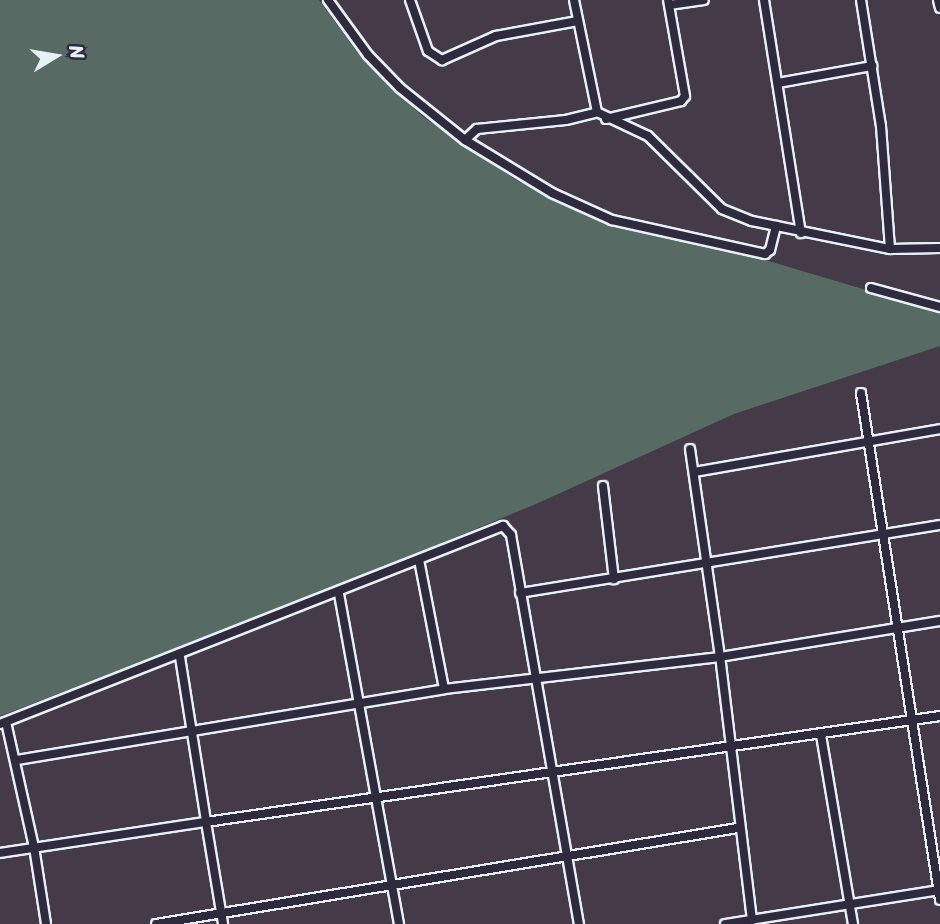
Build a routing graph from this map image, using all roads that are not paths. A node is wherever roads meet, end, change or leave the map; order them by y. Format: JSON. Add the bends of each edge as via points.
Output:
{"nodes":[{"id":1,"x":328,"y":0,"type":"edge"},
{"id":2,"x":410,"y":0,"type":"edge"},
{"id":3,"x":574,"y":0,"type":"edge"},
{"id":4,"x":705,"y":0,"type":"edge"},
{"id":5,"x":764,"y":0,"type":"edge"},
{"id":6,"x":861,"y":0,"type":"edge"},
{"id":7,"x":938,"y":0,"type":"edge"},
{"id":8,"x":669,"y":3,"type":"edge"},
{"id":9,"x":940,"y":8,"type":"edge"},
{"id":10,"x":578,"y":21,"type":"junction"},
{"id":11,"x":872,"y":66,"type":"junction"},
{"id":12,"x":778,"y":83,"type":"junction"},
{"id":13,"x":597,"y":112,"type":"junction"},
{"id":14,"x":606,"y":119,"type":"junction"},
{"id":15,"x":465,"y":140,"type":"junction"},
{"id":16,"x":776,"y":226,"type":"junction"},
{"id":17,"x":801,"y":233,"type":"junction"},
{"id":18,"x":890,"y":248,"type":"junction"},
{"id":19,"x":940,"y":248,"type":"edge"},
{"id":20,"x":871,"y":288,"type":"dead end"},
{"id":21,"x":940,"y":307,"type":"edge"},
{"id":22,"x":861,"y":393,"type":"dead end"},
{"id":23,"x":940,"y":429,"type":"edge"},
{"id":24,"x":869,"y":440,"type":"junction"},
{"id":25,"x":690,"y":449,"type":"dead end"},
{"id":26,"x":694,"y":472,"type":"junction"},
{"id":27,"x":603,"y":486,"type":"dead end"},
{"id":28,"x":940,"y":525,"type":"edge"},
{"id":29,"x":884,"y":534,"type":"junction"},
{"id":30,"x":419,"y":561,"type":"junction"},
{"id":31,"x":706,"y":565,"type":"junction"},
{"id":32,"x":614,"y":579,"type":"junction"},
{"id":33,"x":339,"y":593,"type":"junction"},
{"id":34,"x":520,"y":593,"type":"junction"},
{"id":35,"x":940,"y":621,"type":"edge"},
{"id":36,"x":898,"y":628,"type":"junction"},
{"id":37,"x":180,"y":657,"type":"junction"},
{"id":38,"x":720,"y":657,"type":"junction"},
{"id":39,"x":535,"y":678,"type":"junction"},
{"id":40,"x":444,"y":689,"type":"junction"},
{"id":41,"x":362,"y":702,"type":"junction"},
{"id":42,"x":940,"y":716,"type":"edge"},
{"id":43,"x":914,"y":720,"type":"junction"},
{"id":44,"x":3,"y":723,"type":"edge"},
{"id":45,"x":194,"y":727,"type":"junction"},
{"id":46,"x":821,"y":735,"type":"junction"},
{"id":47,"x":729,"y":749,"type":"junction"},
{"id":48,"x":16,"y":760,"type":"junction"},
{"id":49,"x":552,"y":769,"type":"junction"},
{"id":50,"x":377,"y":798,"type":"junction"},
{"id":51,"x":205,"y":822,"type":"junction"},
{"id":52,"x":738,"y":828,"type":"junction"},
{"id":53,"x":34,"y":847,"type":"junction"},
{"id":54,"x":0,"y":853,"type":"edge"},
{"id":55,"x":566,"y":855,"type":"junction"},
{"id":56,"x":392,"y":886,"type":"junction"},
{"id":57,"x":939,"y":894,"type":"edge"},
{"id":58,"x":850,"y":904,"type":"junction"},
{"id":59,"x":221,"y":914,"type":"junction"},
{"id":60,"x":752,"y":920,"type":"junction"},
{"id":61,"x":46,"y":924,"type":"edge"},
{"id":62,"x":156,"y":924,"type":"edge"},
{"id":63,"x":223,"y":924,"type":"edge"},
{"id":64,"x":399,"y":924,"type":"edge"},
{"id":65,"x":579,"y":924,"type":"edge"},
{"id":66,"x":725,"y":924,"type":"edge"},
{"id":67,"x":853,"y":924,"type":"edge"}],
"edges":[{"from":1,"to":15,"type":"street","via":[[385,74]]},
{"from":2,"to":10,"type":"street","via":[[428,51],[442,60],[496,36]]},
{"from":3,"to":10,"type":"street"},
{"from":4,"to":8,"type":"street"},
{"from":5,"to":12,"type":"street"},
{"from":6,"to":11,"type":"street"},
{"from":7,"to":9,"type":"street"},
{"from":8,"to":14,"type":"street","via":[[685,96],[681,101]]},
{"from":10,"to":13,"type":"street"},
{"from":11,"to":12,"type":"street"},
{"from":11,"to":18,"type":"street"},
{"from":12,"to":17,"type":"street"},
{"from":13,"to":14,"type":"street"},
{"from":13,"to":15,"type":"street","via":[[559,121],[477,129]]},
{"from":14,"to":16,"type":"street","via":[[648,136],[722,209]]},
{"from":15,"to":16,"type":"street","via":[[536,185],[612,220],[765,254]]},
{"from":16,"to":17,"type":"street"},
{"from":17,"to":18,"type":"street"},
{"from":18,"to":19,"type":"street"},
{"from":20,"to":21,"type":"street"},
{"from":22,"to":24,"type":"street"},
{"from":23,"to":24,"type":"street"},
{"from":24,"to":26,"type":"street"},
{"from":24,"to":29,"type":"street"},
{"from":25,"to":26,"type":"street"},
{"from":26,"to":31,"type":"street"},
{"from":27,"to":32,"type":"street"},
{"from":28,"to":29,"type":"street"},
{"from":29,"to":31,"type":"street"},
{"from":29,"to":36,"type":"street"},
{"from":30,"to":33,"type":"street"},
{"from":30,"to":34,"type":"street","via":[[503,526],[511,536]]},
{"from":30,"to":40,"type":"street"},
{"from":31,"to":32,"type":"street"},
{"from":31,"to":38,"type":"street"},
{"from":32,"to":34,"type":"street"},
{"from":33,"to":37,"type":"street"},
{"from":33,"to":41,"type":"street"},
{"from":34,"to":39,"type":"street"},
{"from":35,"to":36,"type":"street"},
{"from":36,"to":38,"type":"street"},
{"from":36,"to":43,"type":"street"},
{"from":37,"to":44,"type":"street"},
{"from":37,"to":45,"type":"street"},
{"from":38,"to":39,"type":"street"},
{"from":38,"to":47,"type":"street"},
{"from":39,"to":40,"type":"street"},
{"from":39,"to":49,"type":"street"},
{"from":40,"to":41,"type":"street"},
{"from":41,"to":45,"type":"street"},
{"from":41,"to":50,"type":"street"},
{"from":42,"to":43,"type":"street"},
{"from":43,"to":46,"type":"street"},
{"from":43,"to":57,"type":"street"},
{"from":44,"to":48,"type":"street"},
{"from":45,"to":48,"type":"street"},
{"from":45,"to":51,"type":"street"},
{"from":46,"to":47,"type":"street"},
{"from":46,"to":58,"type":"street"},
{"from":47,"to":49,"type":"street"},
{"from":47,"to":52,"type":"street"},
{"from":48,"to":53,"type":"street"},
{"from":49,"to":50,"type":"street"},
{"from":49,"to":55,"type":"street"},
{"from":50,"to":51,"type":"street"},
{"from":50,"to":56,"type":"street"},
{"from":51,"to":53,"type":"street"},
{"from":51,"to":59,"type":"street"},
{"from":52,"to":55,"type":"street"},
{"from":52,"to":60,"type":"street"},
{"from":53,"to":54,"type":"street"},
{"from":53,"to":61,"type":"street"},
{"from":55,"to":56,"type":"street"},
{"from":55,"to":65,"type":"street"},
{"from":56,"to":59,"type":"street"},
{"from":56,"to":64,"type":"street"},
{"from":57,"to":58,"type":"street"},
{"from":58,"to":60,"type":"street"},
{"from":58,"to":67,"type":"street"},
{"from":59,"to":62,"type":"street"},
{"from":59,"to":63,"type":"street"},
{"from":60,"to":66,"type":"street"}]}
